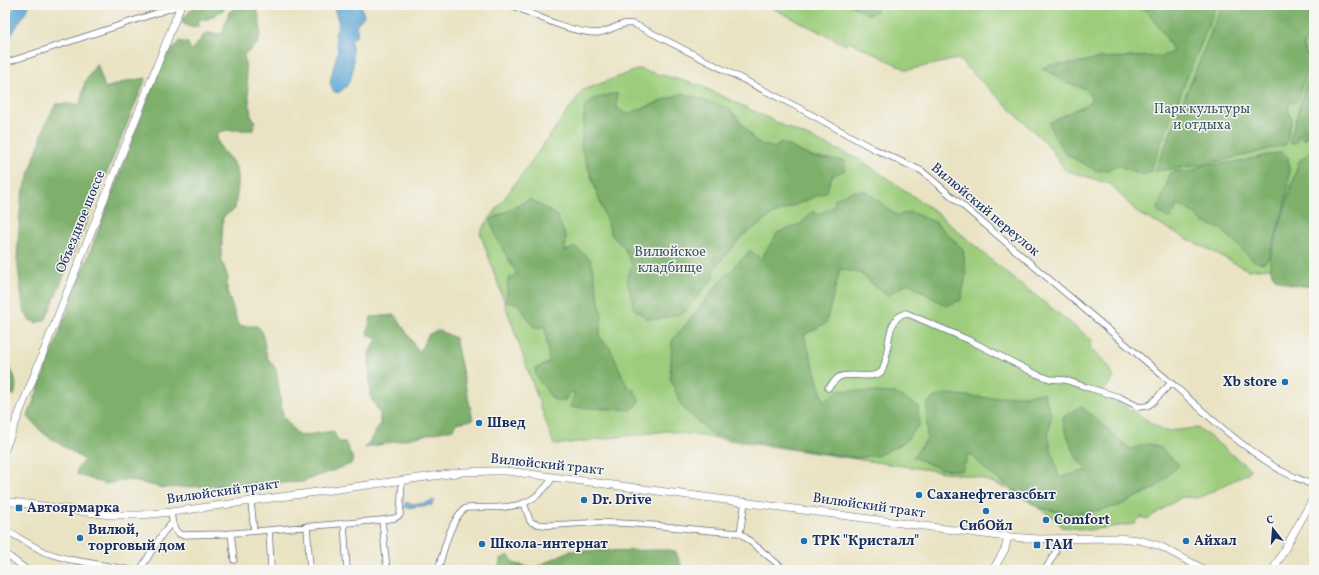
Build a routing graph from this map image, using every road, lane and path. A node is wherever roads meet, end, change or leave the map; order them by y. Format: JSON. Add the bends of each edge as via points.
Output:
{"nodes":[{"id":1,"x":181,"y":5,"type":"edge"},
{"id":2,"x":511,"y":5,"type":"edge"},
{"id":3,"x":5,"y":63,"type":"edge"},
{"id":4,"x":1171,"y":383,"type":"junction"},
{"id":5,"x":828,"y":388,"type":"dead end"},
{"id":6,"x":5,"y":449,"type":"edge"},
{"id":7,"x":553,"y":477,"type":"junction"},
{"id":8,"x":402,"y":481,"type":"junction"},
{"id":9,"x":1314,"y":486,"type":"edge"},
{"id":10,"x":1314,"y":497,"type":"edge"},
{"id":11,"x":5,"y":498,"type":"edge"},
{"id":12,"x":8,"y":502,"type":"edge"},
{"id":13,"x":251,"y":502,"type":"junction"},
{"id":14,"x":745,"y":502,"type":"junction"},
{"id":15,"x":524,"y":503,"type":"junction"},
{"id":16,"x":171,"y":512,"type":"junction"},
{"id":17,"x":382,"y":520,"type":"junction"},
{"id":18,"x":172,"y":523,"type":"junction"},
{"id":19,"x":344,"y":523,"type":"junction"},
{"id":20,"x":307,"y":526,"type":"junction"},
{"id":21,"x":5,"y":530,"type":"edge"},
{"id":22,"x":269,"y":530,"type":"junction"},
{"id":23,"x":254,"y":531,"type":"junction"},
{"id":24,"x":231,"y":533,"type":"junction"},
{"id":25,"x":740,"y":533,"type":"junction"},
{"id":26,"x":1008,"y":537,"type":"junction"},
{"id":27,"x":1058,"y":538,"type":"junction"},
{"id":28,"x":5,"y":553,"type":"edge"},
{"id":29,"x":234,"y":560,"type":"dead end"},
{"id":30,"x":271,"y":566,"type":"dead end"},
{"id":31,"x":27,"y":570,"type":"edge"},
{"id":32,"x":131,"y":570,"type":"edge"},
{"id":33,"x":140,"y":570,"type":"edge"},
{"id":34,"x":310,"y":570,"type":"edge"},
{"id":35,"x":347,"y":570,"type":"edge"},
{"id":36,"x":386,"y":570,"type":"edge"},
{"id":37,"x":438,"y":570,"type":"edge"},
{"id":38,"x":785,"y":570,"type":"edge"},
{"id":39,"x":993,"y":570,"type":"edge"},
{"id":40,"x":1045,"y":570,"type":"edge"},
{"id":41,"x":1205,"y":570,"type":"edge"},
{"id":42,"x":1273,"y":570,"type":"edge"}],
"edges":[{"from":1,"to":3,"type":"street"},
{"from":1,"to":6,"type":"main road","name":"Объездное шоссе"},
{"from":2,"to":4,"type":"street","name":"Вилюйский переулок","via":[[577,30],[597,33],[629,22],[872,148],[922,171]]},
{"from":4,"to":5,"type":"street","via":[[1152,403],[1139,407],[1120,397],[1036,374],[906,312],[899,315],[892,324],[882,371],[877,374],[845,375]]},
{"from":4,"to":9,"type":"street","name":"Вилюйский переулок","via":[[1247,447],[1281,470]]},
{"from":7,"to":8,"type":"main road","name":"Вилюйский тракт","via":[[492,470]]},
{"from":7,"to":14,"type":"main road","name":"Вилюйский тракт"},
{"from":7,"to":15,"type":"street","via":[[546,489]]},
{"from":8,"to":13,"type":"main road","name":"Вилюйский тракт"},
{"from":8,"to":17,"type":"street","via":[[400,515]]},
{"from":10,"to":42,"type":"main road"},
{"from":11,"to":12,"type":"main road","name":"Вилюйский тракт"},
{"from":12,"to":16,"type":"main road","name":"Вилюйский тракт","via":[[120,516]]},
{"from":13,"to":16,"type":"main road","name":"Вилюйский тракт"},
{"from":13,"to":23,"type":"street"},
{"from":14,"to":25,"type":"street"},
{"from":14,"to":26,"type":"main road","name":"Вилюйский тракт"},
{"from":15,"to":25,"type":"street","via":[[530,521],[535,524],[614,522]]},
{"from":15,"to":37,"type":"street","via":[[512,507],[466,508],[461,511]]},
{"from":16,"to":18,"type":"street"},
{"from":17,"to":19,"type":"street"},
{"from":17,"to":36,"type":"street"},
{"from":18,"to":24,"type":"street","via":[[177,533],[182,535]]},
{"from":18,"to":33,"type":"street","via":[[162,533]]},
{"from":19,"to":20,"type":"street"},
{"from":19,"to":35,"type":"street"},
{"from":20,"to":22,"type":"street"},
{"from":20,"to":34,"type":"street"},
{"from":21,"to":32,"type":"street","via":[[44,552],[67,559]]},
{"from":22,"to":23,"type":"street"},
{"from":22,"to":30,"type":"street"},
{"from":23,"to":24,"type":"street"},
{"from":24,"to":29,"type":"street"},
{"from":25,"to":38,"type":"street"},
{"from":26,"to":27,"type":"main road","name":"Вилюйский тракт"},
{"from":26,"to":39,"type":"main road"},
{"from":27,"to":40,"type":"street","via":[[1055,553]]},
{"from":27,"to":41,"type":"main road","name":"Вилюйский тракт","via":[[1139,540],[1160,546]]},
{"from":28,"to":31,"type":"street"}]}
